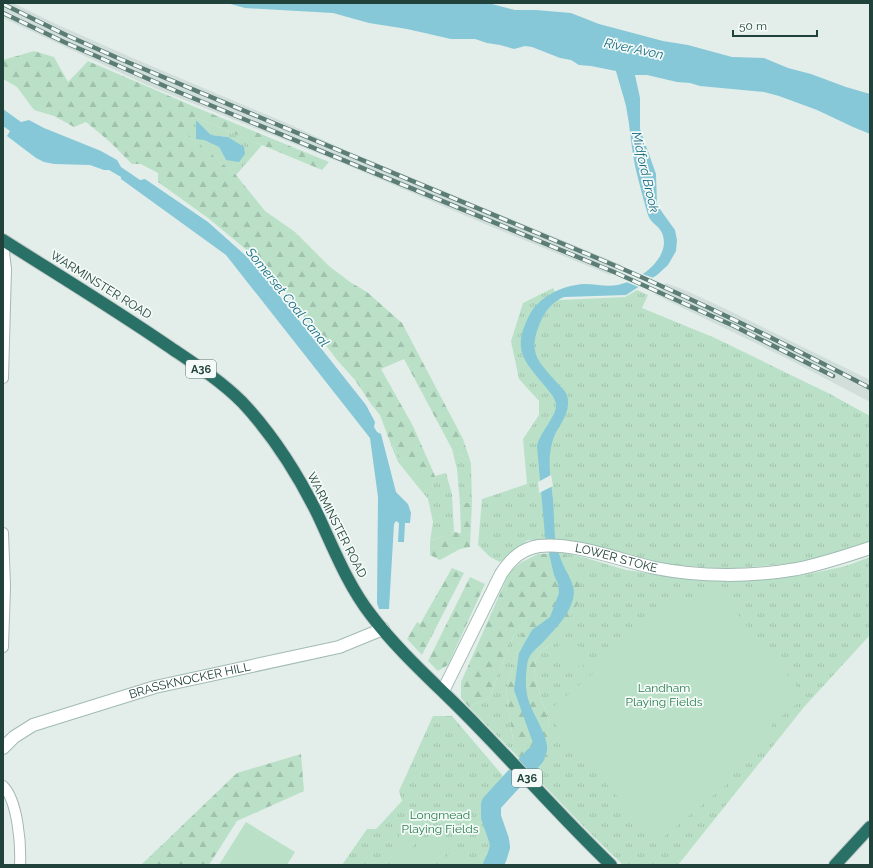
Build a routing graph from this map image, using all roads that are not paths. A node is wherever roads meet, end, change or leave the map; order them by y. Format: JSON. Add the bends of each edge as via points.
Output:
{"nodes":[{"id":1,"x":3,"y":240,"type":"edge"},
{"id":2,"x":3,"y":244,"type":"edge"},
{"id":3,"x":3,"y":378,"type":"edge"},
{"id":4,"x":3,"y":533,"type":"edge"},
{"id":5,"x":870,"y":548,"type":"edge"},
{"id":6,"x":383,"y":629,"type":"junction"},
{"id":7,"x":3,"y":647,"type":"edge"},
{"id":8,"x":443,"y":691,"type":"junction"},
{"id":9,"x":3,"y":748,"type":"edge"},
{"id":10,"x":3,"y":786,"type":"edge"},
{"id":11,"x":870,"y":827,"type":"edge"},
{"id":12,"x":20,"y":865,"type":"edge"},
{"id":13,"x":611,"y":865,"type":"edge"},
{"id":14,"x":836,"y":865,"type":"edge"}],
"edges":[{"from":1,"to":6,"type":"highway","name":"WARMINSTER ROAD","number":"A36","via":[[148,332],[201,369],[241,402],[293,470],[347,577],[370,614]]},
{"from":2,"to":3,"type":"street","via":[[6,270]]},
{"from":4,"to":7,"type":"street"},
{"from":5,"to":8,"type":"main road","name":"LOWER STOKE","via":[[797,569],[747,574],[701,574],[656,568],[559,546],[529,548],[521,551],[501,574]]},
{"from":6,"to":8,"type":"highway","name":"WARMINSTER ROAD","number":"A36"},
{"from":6,"to":9,"type":"main road","name":"BRASSKNOCKER HILL","via":[[339,647],[155,687],[33,725],[14,737]]},
{"from":8,"to":13,"type":"highway","name":"WARMINSTER ROAD","number":"A36"},
{"from":10,"to":12,"type":"street","via":[[7,790],[16,815],[21,846]]},
{"from":11,"to":14,"type":"highway"}]}
